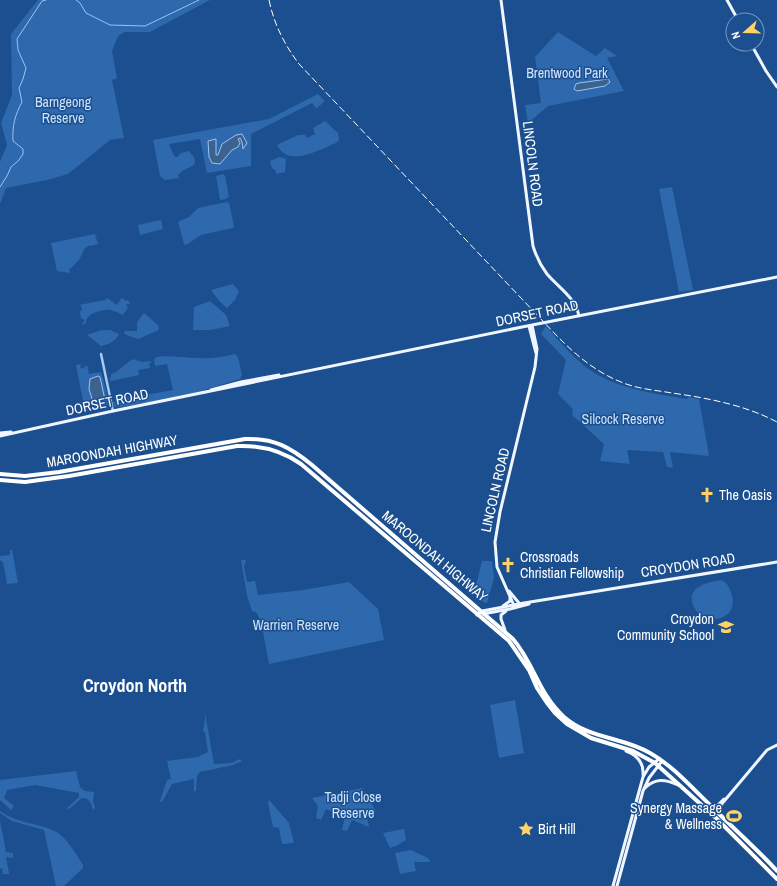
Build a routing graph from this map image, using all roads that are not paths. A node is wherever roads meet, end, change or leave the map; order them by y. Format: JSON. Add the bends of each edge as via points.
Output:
{"nodes":[{"id":1,"x":501,"y":0,"type":"edge"},
{"id":2,"x":727,"y":0,"type":"edge"},
{"id":3,"x":734,"y":12,"type":"edge"},
{"id":4,"x":755,"y":52,"type":"edge"},
{"id":5,"x":777,"y":87,"type":"edge"},
{"id":6,"x":777,"y":277,"type":"edge"},
{"id":7,"x":579,"y":316,"type":"junction"},
{"id":8,"x":540,"y":323,"type":"junction"},
{"id":9,"x":531,"y":325,"type":"junction"},
{"id":10,"x":535,"y":334,"type":"junction"},
{"id":11,"x":101,"y":354,"type":"dead end"},
{"id":12,"x":536,"y":355,"type":"junction"},
{"id":13,"x":113,"y":411,"type":"junction"},
{"id":14,"x":0,"y":434,"type":"edge"},
{"id":15,"x":0,"y":474,"type":"edge"},
{"id":16,"x":0,"y":480,"type":"edge"},
{"id":17,"x":777,"y":562,"type":"edge"},
{"id":18,"x":503,"y":582,"type":"junction"},
{"id":19,"x":510,"y":597,"type":"junction"},
{"id":20,"x":532,"y":602,"type":"junction"},
{"id":21,"x":520,"y":604,"type":"junction"},
{"id":22,"x":514,"y":606,"type":"junction"},
{"id":23,"x":501,"y":607,"type":"junction"},
{"id":24,"x":510,"y":609,"type":"junction"},
{"id":25,"x":484,"y":613,"type":"junction"},
{"id":26,"x":477,"y":614,"type":"junction"},
{"id":27,"x":505,"y":630,"type":"junction"},
{"id":28,"x":614,"y":745,"type":"junction"},
{"id":29,"x":777,"y":745,"type":"edge"},
{"id":30,"x":660,"y":760,"type":"junction"},
{"id":31,"x":657,"y":764,"type":"junction"},
{"id":32,"x":643,"y":777,"type":"junction"},
{"id":33,"x":649,"y":778,"type":"junction"},
{"id":34,"x":683,"y":788,"type":"junction"},
{"id":35,"x":643,"y":791,"type":"junction"},
{"id":36,"x":634,"y":807,"type":"junction"},
{"id":37,"x":638,"y":808,"type":"junction"},
{"id":38,"x":715,"y":810,"type":"junction"},
{"id":39,"x":711,"y":814,"type":"junction"},
{"id":40,"x":777,"y":871,"type":"edge"},
{"id":41,"x":777,"y":879,"type":"edge"},
{"id":42,"x":613,"y":886,"type":"edge"},
{"id":43,"x":617,"y":886,"type":"edge"}],
"edges":[{"from":1,"to":7,"type":"main road","name":"LINCOLN ROAD","via":[[533,246],[544,270],[573,301]]},
{"from":2,"to":3,"type":"main road"},
{"from":4,"to":5,"type":"main road"},
{"from":6,"to":7,"type":"main road","name":"DORSET ROAD"},
{"from":7,"to":8,"type":"main road","name":"DORSET ROAD"},
{"from":8,"to":9,"type":"main road","name":"DORSET ROAD"},
{"from":8,"to":10,"type":"main road"},
{"from":9,"to":10,"type":"main road","name":"LINCOLN ROAD"},
{"from":9,"to":12,"type":"main road","name":"LINCOLN ROAD"},
{"from":9,"to":13,"type":"main road","name":"DORSET ROAD"},
{"from":10,"to":12,"type":"main road","name":"LINCOLN ROAD","via":[[538,349]]},
{"from":11,"to":13,"type":"street"},
{"from":12,"to":18,"type":"main road","name":"LINCOLN ROAD","via":[[496,533],[497,567]]},
{"from":13,"to":14,"type":"main road","name":"DORSET ROAD"},
{"from":15,"to":25,"type":"highway","name":"MAROONDAH HIGHWAY","via":[[25,476],[58,472],[245,439],[273,442],[297,453]]},
{"from":16,"to":26,"type":"highway","name":"MAROONDAH HIGHWAY","via":[[25,482],[69,476],[237,446],[278,450],[301,464]]},
{"from":17,"to":20,"type":"main road","name":"CROYDON ROAD"},
{"from":18,"to":19,"type":"main road","name":"LINCOLN ROAD"},
{"from":18,"to":21,"type":"main road","name":"LINCOLN ROAD"},
{"from":19,"to":22,"type":"main road","name":"LINCOLN ROAD"},
{"from":19,"to":23,"type":"main road","via":[[510,601]]},
{"from":20,"to":21,"type":"main road","name":"CROYDON ROAD"},
{"from":20,"to":22,"type":"main road","name":"CROYDON ROAD"},
{"from":21,"to":22,"type":"main road","name":"CROYDON ROAD"},
{"from":22,"to":23,"type":"main road","name":"CROYDON ROAD"},
{"from":22,"to":24,"type":"main road","name":"CROYDON ROAD"},
{"from":23,"to":25,"type":"main road","name":"CROYDON ROAD"},
{"from":24,"to":25,"type":"main road","name":"CROYDON ROAD"},
{"from":24,"to":27,"type":"main road","via":[[501,615]]},
{"from":25,"to":26,"type":"main road","name":"CROYDON ROAD"},
{"from":25,"to":27,"type":"highway","name":"MAROONDAH HIGHWAY"},
{"from":26,"to":28,"type":"highway","name":"MAROONDAH HIGHWAY","via":[[509,641],[555,713],[584,734]]},
{"from":27,"to":30,"type":"highway","name":"MAROONDAH HIGHWAY","via":[[521,648],[547,698],[566,718],[585,731],[633,745]]},
{"from":28,"to":31,"type":"highway","name":"MAROONDAH HIGHWAY","via":[[633,751]]},
{"from":28,"to":32,"type":"main road","via":[[637,756],[642,765]]},
{"from":29,"to":38,"type":"main road","via":[[767,750]]},
{"from":30,"to":31,"type":"main road"},
{"from":30,"to":38,"type":"highway","name":"MAROONDAH HIGHWAY"},
{"from":31,"to":32,"type":"main road","via":[[649,767]]},
{"from":31,"to":33,"type":"main road"},
{"from":31,"to":34,"type":"highway","name":"MAROONDAH HIGHWAY"},
{"from":32,"to":33,"type":"main road"},
{"from":32,"to":36,"type":"main road"},
{"from":33,"to":35,"type":"main road"},
{"from":34,"to":35,"type":"main road","via":[[663,780],[652,783]]},
{"from":34,"to":39,"type":"highway","name":"MAROONDAH HIGHWAY"},
{"from":35,"to":37,"type":"main road"},
{"from":36,"to":37,"type":"main road"},
{"from":36,"to":42,"type":"main road"},
{"from":37,"to":43,"type":"main road"},
{"from":38,"to":39,"type":"main road"},
{"from":38,"to":40,"type":"highway","name":"MAROONDAH HIGHWAY"},
{"from":39,"to":41,"type":"highway","name":"MAROONDAH HIGHWAY"}]}
